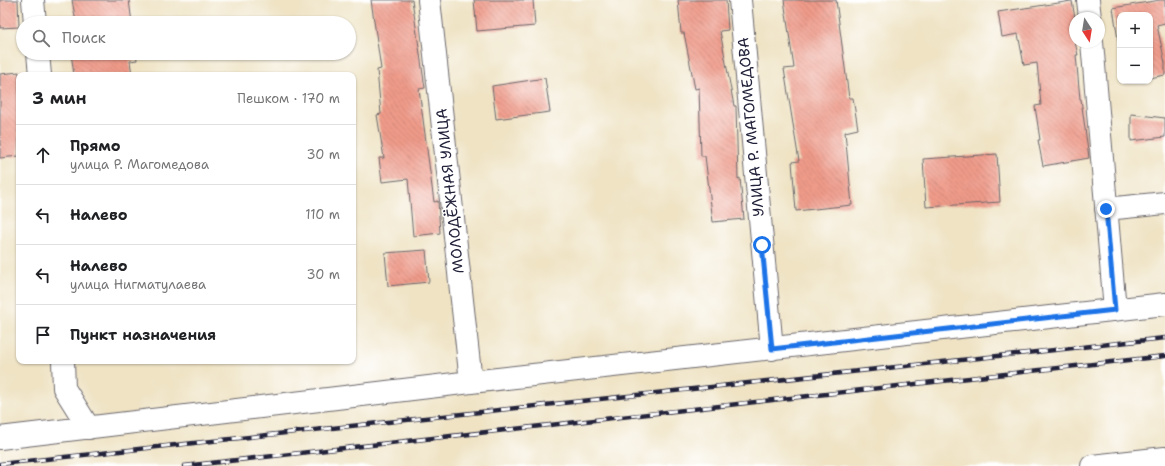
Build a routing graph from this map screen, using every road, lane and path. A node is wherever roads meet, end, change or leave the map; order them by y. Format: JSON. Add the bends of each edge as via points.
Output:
{"nodes":[{"id":1,"x":33,"y":0,"type":"edge"},
{"id":2,"x":429,"y":0,"type":"edge"},
{"id":3,"x":740,"y":0,"type":"edge"},
{"id":4,"x":1088,"y":0,"type":"edge"},
{"id":5,"x":1089,"y":12,"type":"edge"},
{"id":6,"x":34,"y":16,"type":"edge"},
{"id":7,"x":1093,"y":48,"type":"edge"},
{"id":8,"x":39,"y":60,"type":"edge"},
{"id":9,"x":40,"y":72,"type":"edge"},
{"id":10,"x":1165,"y":203,"type":"edge"},
{"id":11,"x":1106,"y":209,"type":"junction"},
{"id":12,"x":1165,"y":304,"type":"edge"},
{"id":13,"x":1115,"y":310,"type":"junction"},
{"id":14,"x":772,"y":349,"type":"junction"},
{"id":15,"x":63,"y":364,"type":"edge"},
{"id":16,"x":471,"y":382,"type":"junction"},
{"id":17,"x":89,"y":428,"type":"junction"},
{"id":18,"x":0,"y":438,"type":"edge"},
{"id":19,"x":1165,"y":458,"type":"edge"},
{"id":20,"x":1098,"y":466,"type":"edge"}],
"edges":[{"from":1,"to":6,"type":"street"},
{"from":2,"to":16,"type":"street","name":"МОЛОДЁЖНАЯ УЛИЦА"},
{"from":3,"to":14,"type":"street","name":"УЛИЦА Р. МАГОМЕДОВА"},
{"from":4,"to":5,"type":"street"},
{"from":7,"to":11,"type":"street"},
{"from":8,"to":9,"type":"street"},
{"from":10,"to":11,"type":"street"},
{"from":11,"to":13,"type":"street"},
{"from":12,"to":13,"type":"street"},
{"from":13,"to":14,"type":"street"},
{"from":14,"to":16,"type":"street"},
{"from":15,"to":17,"type":"street","via":[[64,388]]},
{"from":16,"to":17,"type":"street"},
{"from":17,"to":18,"type":"street"},
{"from":19,"to":20,"type":"street"}]}
